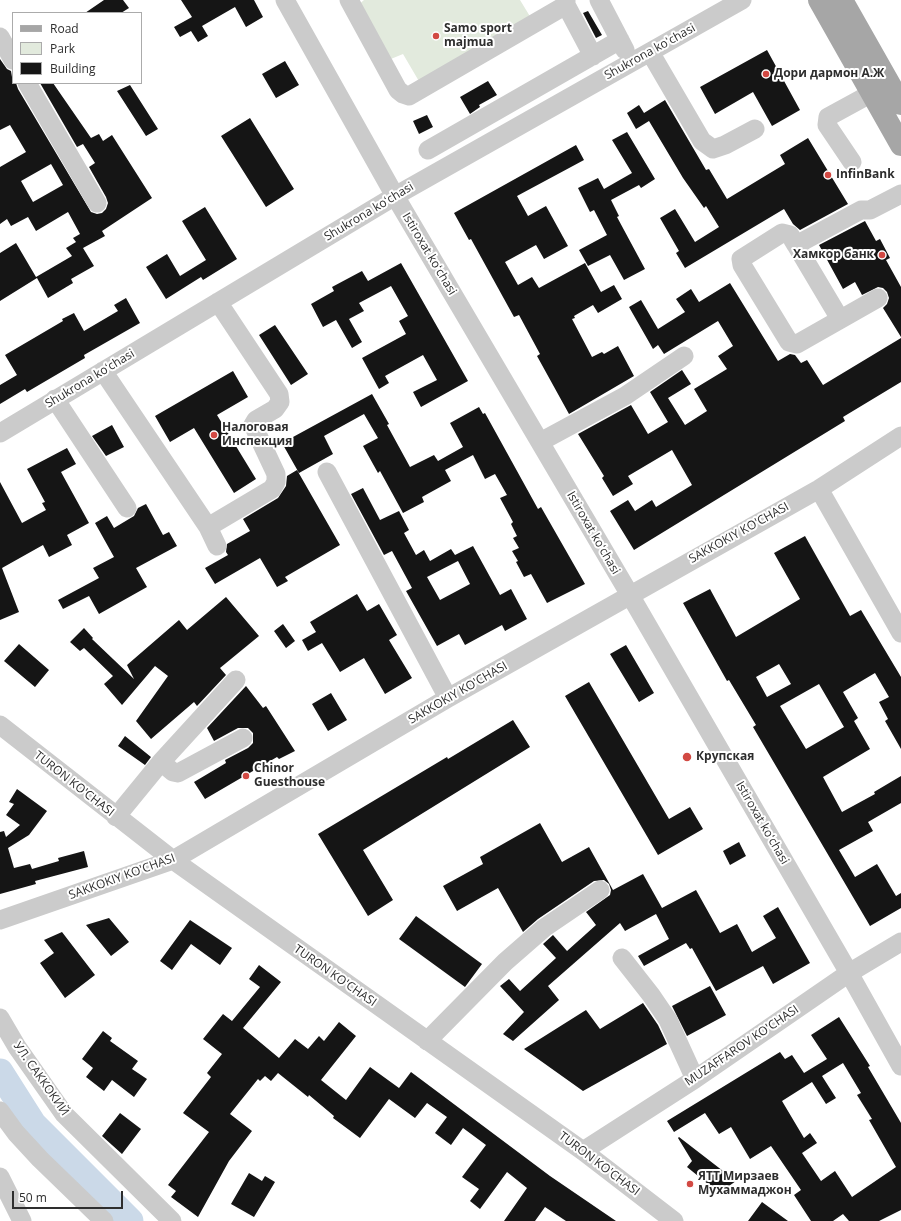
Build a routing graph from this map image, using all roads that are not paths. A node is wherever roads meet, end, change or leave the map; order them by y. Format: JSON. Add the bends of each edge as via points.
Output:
{"nodes":[{"id":1,"x":285,"y":0,"type":"edge"},
{"id":2,"x":349,"y":0,"type":"edge"},
{"id":3,"x":599,"y":0,"type":"edge"},
{"id":4,"x":742,"y":0,"type":"edge"},
{"id":5,"x":819,"y":0,"type":"edge"},
{"id":6,"x":842,"y":0,"type":"edge"},
{"id":7,"x":566,"y":2,"type":"edge"},
{"id":8,"x":0,"y":37,"type":"edge"},
{"id":9,"x":620,"y":40,"type":"junction"},
{"id":10,"x":650,"y":52,"type":"junction"},
{"id":11,"x":593,"y":56,"type":"junction"},
{"id":12,"x":12,"y":58,"type":"edge"},
{"id":13,"x":632,"y":62,"type":"junction"},
{"id":14,"x":28,"y":84,"type":"edge"},
{"id":15,"x":872,"y":93,"type":"junction"},
{"id":16,"x":901,"y":104,"type":"edge"},
{"id":17,"x":755,"y":129,"type":"dead end"},
{"id":18,"x":901,"y":144,"type":"edge"},
{"id":19,"x":428,"y":150,"type":"dead end"},
{"id":20,"x":852,"y":162,"type":"dead end"},
{"id":21,"x":901,"y":194,"type":"edge"},
{"id":22,"x":395,"y":196,"type":"junction"},
{"id":23,"x":97,"y":203,"type":"dead end"},
{"id":24,"x":796,"y":245,"type":"junction"},
{"id":25,"x":878,"y":298,"type":"dead end"},
{"id":26,"x":218,"y":302,"type":"junction"},
{"id":27,"x":840,"y":319,"type":"junction"},
{"id":28,"x":684,"y":356,"type":"dead end"},
{"id":29,"x":103,"y":371,"type":"junction"},
{"id":30,"x":55,"y":400,"type":"junction"},
{"id":31,"x":0,"y":433,"type":"edge"},
{"id":32,"x":901,"y":436,"type":"edge"},
{"id":33,"x":540,"y":442,"type":"junction"},
{"id":34,"x":326,"y":472,"type":"dead end"},
{"id":35,"x":819,"y":489,"type":"junction"},
{"id":36,"x":127,"y":508,"type":"dead end"},
{"id":37,"x":208,"y":527,"type":"junction"},
{"id":38,"x":217,"y":546,"type":"dead end"},
{"id":39,"x":630,"y":595,"type":"junction"},
{"id":40,"x":894,"y":606,"type":"edge"},
{"id":41,"x":901,"y":633,"type":"edge"},
{"id":42,"x":236,"y":680,"type":"dead end"},
{"id":43,"x":448,"y":698,"type":"junction"},
{"id":44,"x":0,"y":725,"type":"edge"},
{"id":45,"x":243,"y":738,"type":"dead end"},
{"id":46,"x":161,"y":762,"type":"junction"},
{"id":47,"x":116,"y":817,"type":"junction"},
{"id":48,"x":173,"y":860,"type":"junction"},
{"id":49,"x":600,"y":890,"type":"dead end"},
{"id":50,"x":0,"y":920,"type":"edge"},
{"id":51,"x":901,"y":942,"type":"edge"},
{"id":52,"x":622,"y":958,"type":"dead end"},
{"id":53,"x":849,"y":973,"type":"junction"},
{"id":54,"x":0,"y":1018,"type":"edge"},
{"id":55,"x":427,"y":1041,"type":"junction"},
{"id":56,"x":901,"y":1066,"type":"edge"},
{"id":57,"x":695,"y":1079,"type":"junction"},
{"id":58,"x":0,"y":1111,"type":"edge"},
{"id":59,"x":583,"y":1151,"type":"junction"},
{"id":60,"x":1,"y":1182,"type":"edge"},
{"id":61,"x":22,"y":1221,"type":"edge"},
{"id":62,"x":104,"y":1221,"type":"edge"},
{"id":63,"x":172,"y":1221,"type":"edge"},
{"id":64,"x":674,"y":1221,"type":"edge"}],
"edges":[{"from":1,"to":22,"type":"street","name":"Istiroxat koʻchasi"},
{"from":2,"to":7,"type":"street","via":[[398,90],[409,96]]},
{"from":3,"to":9,"type":"street"},
{"from":4,"to":10,"type":"street","name":"Shukrona koʻchasi"},
{"from":5,"to":15,"type":"main road"},
{"from":6,"to":16,"type":"main road"},
{"from":7,"to":11,"type":"street"},
{"from":8,"to":12,"type":"street"},
{"from":9,"to":11,"type":"street"},
{"from":9,"to":13,"type":"street"},
{"from":10,"to":13,"type":"street","name":"Shukrona koʻchasi"},
{"from":10,"to":17,"type":"street","via":[[702,141],[713,148],[725,145]]},
{"from":11,"to":19,"type":"street"},
{"from":13,"to":22,"type":"street","name":"Shukrona koʻchasi"},
{"from":14,"to":23,"type":"street"},
{"from":15,"to":18,"type":"main road"},
{"from":15,"to":20,"type":"street","via":[[828,117],[827,125]]},
{"from":21,"to":24,"type":"street","via":[[870,210],[861,210]]},
{"from":22,"to":26,"type":"street","name":"Shukrona koʻchasi"},
{"from":22,"to":33,"type":"street","name":"Istiroxat koʻchasi"},
{"from":24,"to":27,"type":"street"},
{"from":24,"to":27,"type":"street","via":[[790,235],[782,233],[741,259],[742,265],[789,342],[797,344]]},
{"from":25,"to":27,"type":"street"},
{"from":26,"to":29,"type":"street","name":"Shukrona koʻchasi"},
{"from":26,"to":37,"type":"street","via":[[279,394],[280,402],[275,409],[256,420],[253,425],[276,474],[276,482],[272,489]]},
{"from":28,"to":33,"type":"street","via":[[625,396]]},
{"from":29,"to":30,"type":"street","name":"Shukrona koʻchasi"},
{"from":29,"to":37,"type":"street"},
{"from":30,"to":31,"type":"street","name":"Shukrona koʻchasi"},
{"from":30,"to":36,"type":"street"},
{"from":32,"to":35,"type":"street","name":"SAKKOKIY KO'CHASI"},
{"from":33,"to":39,"type":"street","name":"Istiroxat koʻchasi"},
{"from":34,"to":43,"type":"street"},
{"from":35,"to":39,"type":"street","name":"SAKKOKIY KO'CHASI"},
{"from":35,"to":40,"type":"street"},
{"from":37,"to":38,"type":"street"},
{"from":39,"to":43,"type":"street","name":"SAKKOKIY KO'CHASI"},
{"from":39,"to":53,"type":"street","name":"Istiroxat koʻchasi"},
{"from":40,"to":41,"type":"street"},
{"from":42,"to":46,"type":"street"},
{"from":43,"to":48,"type":"street","name":"SAKKOKIY KO'CHASI"},
{"from":44,"to":47,"type":"street","name":"TURON KO'CHASI"},
{"from":45,"to":46,"type":"street","via":[[178,773]]},
{"from":46,"to":47,"type":"street"},
{"from":47,"to":48,"type":"street","name":"TURON KO'CHASI"},
{"from":48,"to":50,"type":"street","name":"SAKKOKIY KO'CHASI"},
{"from":48,"to":55,"type":"street","name":"TURON KO'CHASI"},
{"from":49,"to":55,"type":"street","via":[[544,928],[505,962]]},
{"from":51,"to":53,"type":"street","name":"MUZAFFAROV KO'CHASI"},
{"from":52,"to":57,"type":"street","via":[[668,1020]]},
{"from":53,"to":56,"type":"street","name":"Istiroxat koʻchasi"},
{"from":53,"to":57,"type":"street","name":"MUZAFFAROV KO'CHASI"},
{"from":54,"to":63,"type":"street","name":"УЛ. САККОКИЙ","via":[[64,1114]]},
{"from":55,"to":59,"type":"street","name":"TURON KO'CHASI"},
{"from":57,"to":59,"type":"street","name":"MUZAFFAROV KO'CHASI"},
{"from":58,"to":62,"type":"street","via":[[40,1159]]},
{"from":59,"to":64,"type":"street","name":"TURON KO'CHASI"},
{"from":60,"to":61,"type":"street"}]}
